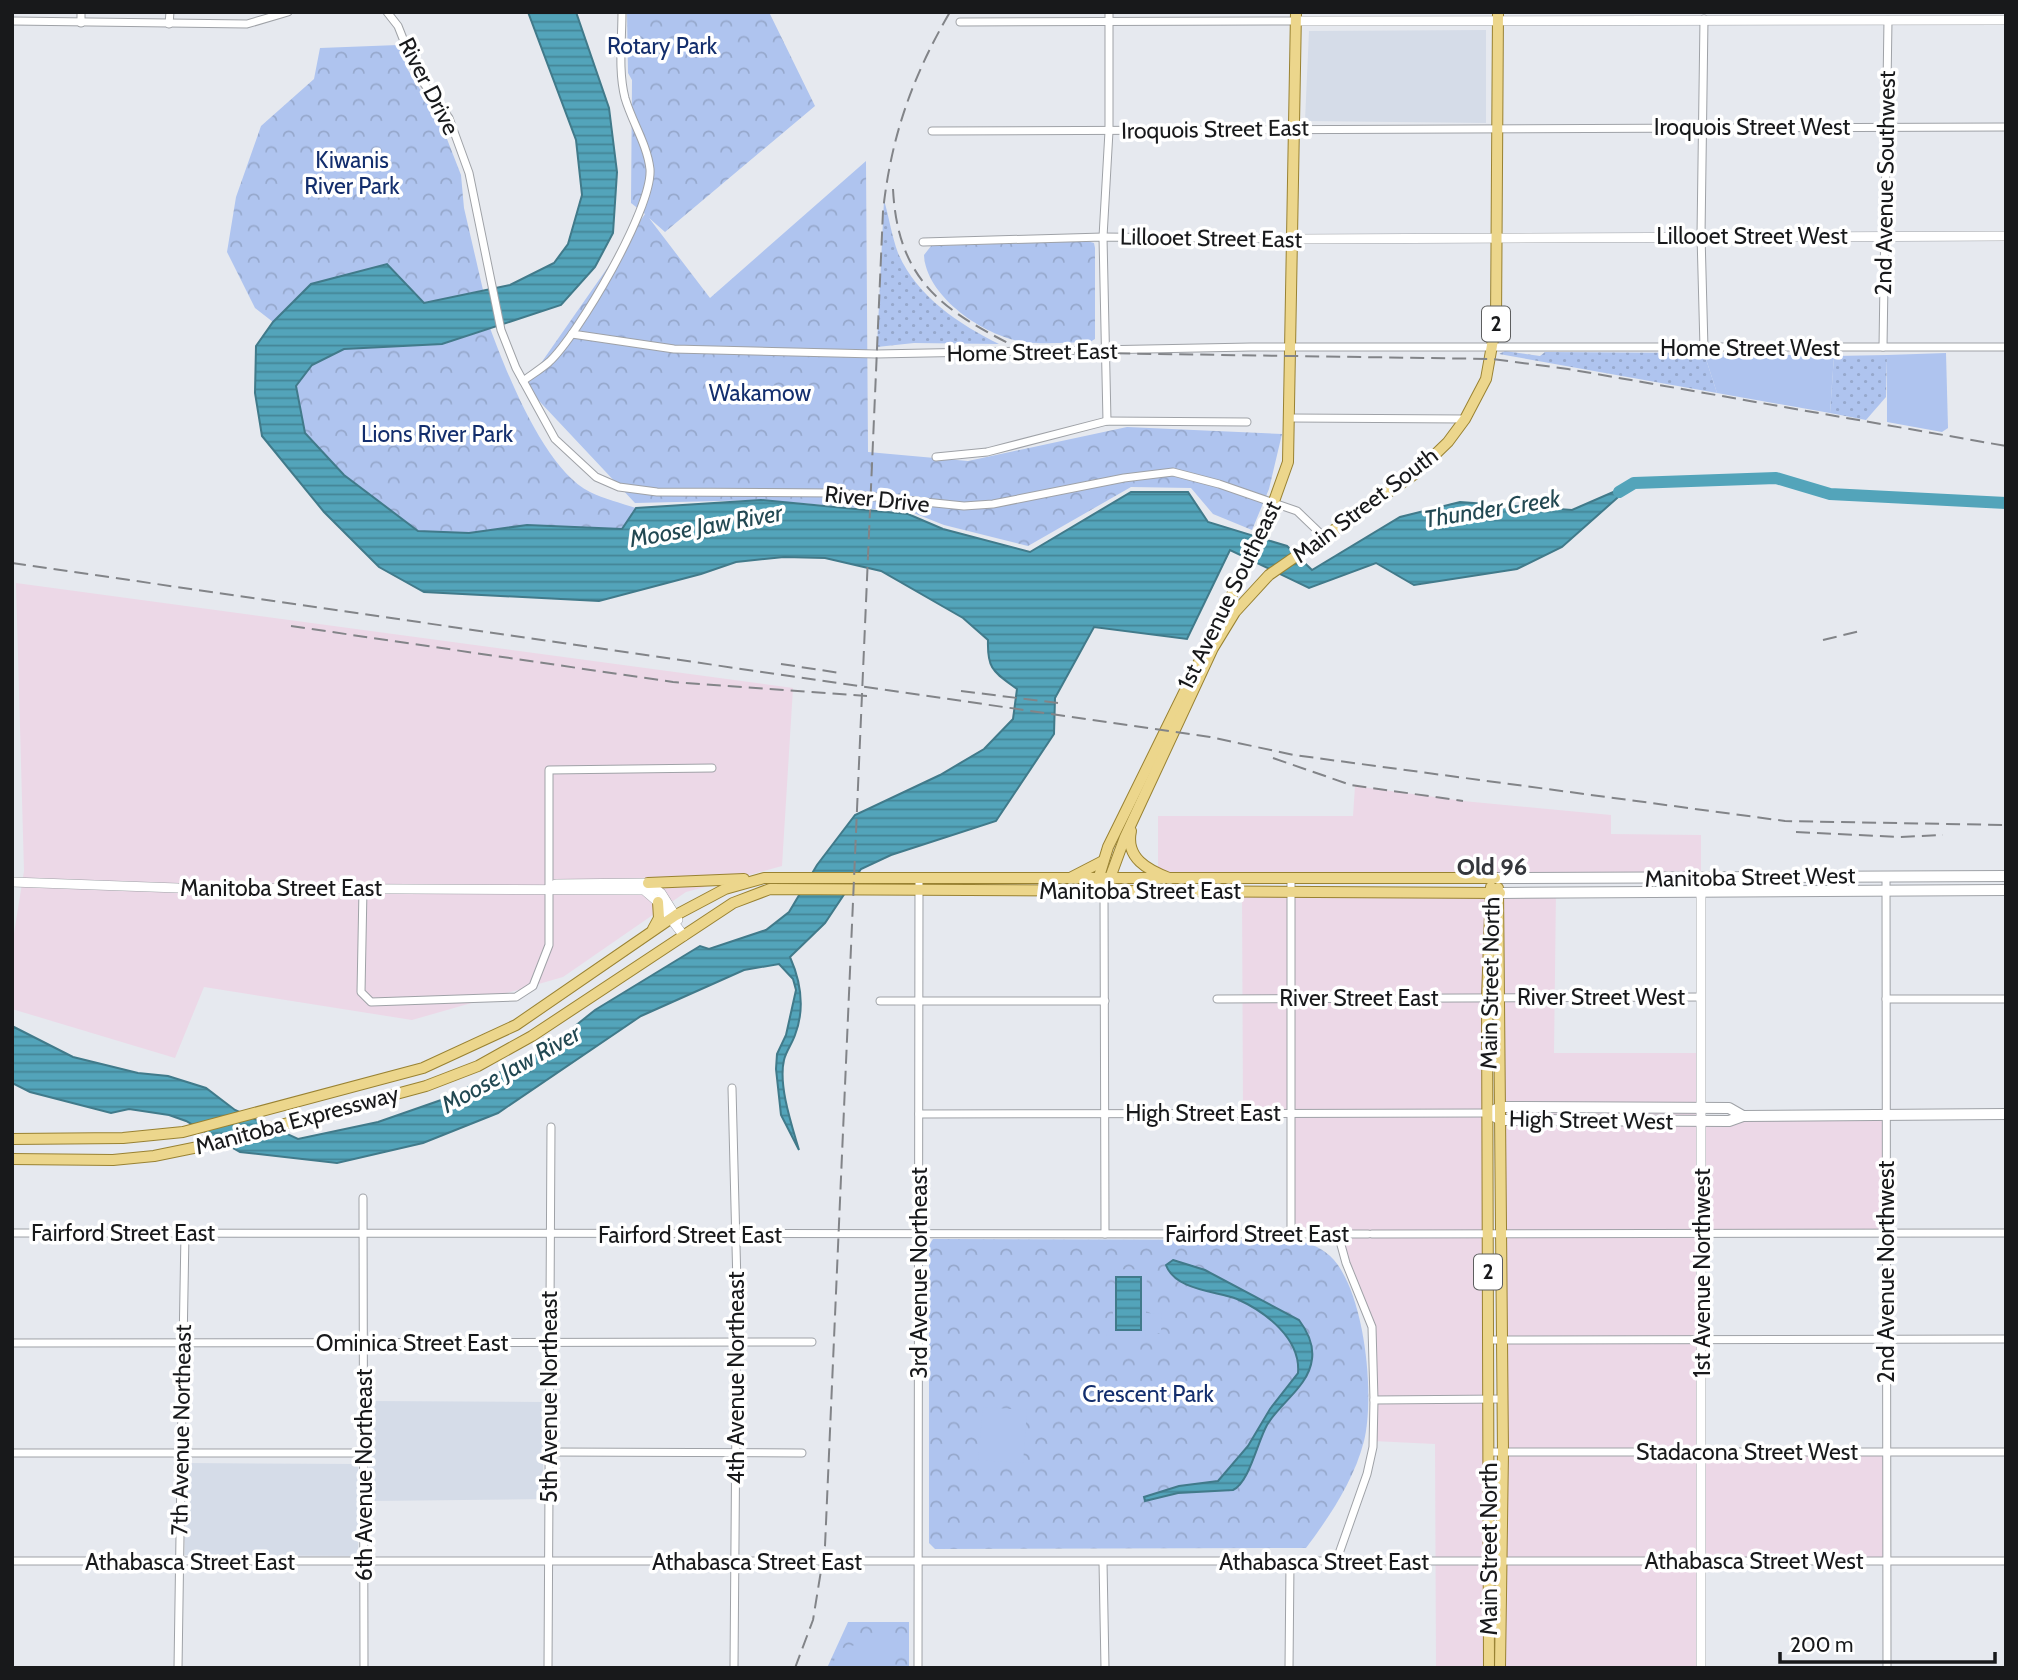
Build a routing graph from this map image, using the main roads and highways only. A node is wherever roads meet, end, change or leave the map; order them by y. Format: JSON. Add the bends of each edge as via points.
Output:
{"nodes":[{"id":1,"x":1498,"y":16,"type":"edge"},
{"id":2,"x":1296,"y":17,"type":"edge"},
{"id":3,"x":1213,"y":648,"type":"joint"},
{"id":4,"x":1134,"y":819,"type":"junction"},
{"id":5,"x":1103,"y":861,"type":"junction"},
{"id":6,"x":2006,"y":876,"type":"edge"},
{"id":7,"x":764,"y":878,"type":"junction"},
{"id":8,"x":1495,"y":878,"type":"junction"},
{"id":9,"x":1066,"y":880,"type":"junction"},
{"id":10,"x":1103,"y":880,"type":"junction"},
{"id":11,"x":1175,"y":881,"type":"junction"},
{"id":12,"x":648,"y":883,"type":"road end"},
{"id":13,"x":780,"y":883,"type":"junction"},
{"id":14,"x":919,"y":885,"type":"junction"},
{"id":15,"x":1291,"y":886,"type":"junction"},
{"id":16,"x":2006,"y":890,"type":"edge"},
{"id":17,"x":1104,"y":892,"type":"junction"},
{"id":18,"x":1494,"y":893,"type":"junction"},
{"id":19,"x":658,"y":902,"type":"road end"},
{"id":20,"x":652,"y":930,"type":"junction"},
{"id":21,"x":1501,"y":1107,"type":"junction"},
{"id":22,"x":1488,"y":1113,"type":"junction"},
{"id":23,"x":2006,"y":1114,"type":"edge"},
{"id":24,"x":1742,"y":1116,"type":"junction"},
{"id":25,"x":1501,"y":1120,"type":"junction"},
{"id":26,"x":12,"y":1139,"type":"edge"},
{"id":27,"x":12,"y":1159,"type":"edge"},
{"id":28,"x":1489,"y":1668,"type":"edge"},
{"id":29,"x":1500,"y":1668,"type":"edge"}],
"edges":[{"from":1,"to":3,"type":"main road","name":"Main Street South","number":"2","via":[[1498,236],[1493,350],[1486,379],[1448,442],[1416,473],[1269,575],[1235,612]]},
{"from":2,"to":5,"type":"main road","name":"1st Avenue Southeast","via":[[1288,461],[1276,504]]},
{"from":3,"to":4,"type":"main road","name":"1st Avenue Southeast"},
{"from":4,"to":10,"type":"main road","name":"1st Avenue Southeast"},
{"from":4,"to":11,"type":"main road","via":[[1129,838],[1135,859]]},
{"from":5,"to":9,"type":"main road"},
{"from":5,"to":10,"type":"main road","name":"1st Avenue Southeast"},
{"from":6,"to":8,"type":"main road","name":"Manitoba Street West"},
{"from":7,"to":12,"type":"main road"},
{"from":7,"to":13,"type":"main road","name":"Manitoba Expressway"},
{"from":7,"to":20,"type":"main road","name":"Manitoba Expressway","via":[[725,888]]},
{"from":8,"to":15,"type":"main road","name":"Manitoba Street East"},
{"from":8,"to":18,"type":"main road","name":"Main Street North","number":"2"},
{"from":9,"to":10,"type":"main road","name":"Manitoba Street East"},
{"from":9,"to":14,"type":"main road","name":"Manitoba Street East"},
{"from":10,"to":11,"type":"main road","name":"Manitoba Street East"},
{"from":10,"to":17,"type":"main road","name":"1st Avenue Southeast"},
{"from":11,"to":15,"type":"main road","name":"Manitoba Street East"},
{"from":13,"to":14,"type":"main road","name":"Manitoba Street East"},
{"from":13,"to":27,"type":"main road","name":"Manitoba Expressway","via":[[733,903],[532,1036],[478,1066],[426,1086],[154,1156]]},
{"from":14,"to":17,"type":"main road","name":"Manitoba Street East"},
{"from":15,"to":17,"type":"main road","name":"Manitoba Street East"},
{"from":15,"to":18,"type":"main road","name":"Manitoba Street East"},
{"from":16,"to":18,"type":"main road","name":"Manitoba Street West"},
{"from":18,"to":21,"type":"main road","name":"Main Street North","number":"2"},
{"from":18,"to":22,"type":"main road","name":"Main Street North","number":"2","via":[[1487,998]]},
{"from":19,"to":20,"type":"main road","via":[[659,918]]},
{"from":20,"to":26,"type":"main road","name":"Manitoba Expressway","via":[[516,1026],[423,1068],[183,1132],[123,1138]]},
{"from":21,"to":22,"type":"main road","name":"High Street West"},
{"from":21,"to":24,"type":"main road","name":"High Street West","via":[[1730,1108]]},
{"from":21,"to":25,"type":"main road","name":"Main Street North","number":"2"},
{"from":22,"to":25,"type":"main road","name":"High Street West"},
{"from":22,"to":28,"type":"main road","name":"Main Street North","number":"2"},
{"from":23,"to":24,"type":"main road","name":"High Street West"},
{"from":24,"to":25,"type":"main road","name":"High Street West","via":[[1729,1121]]},
{"from":25,"to":29,"type":"main road","name":"Main Street North","number":"2"}]}
